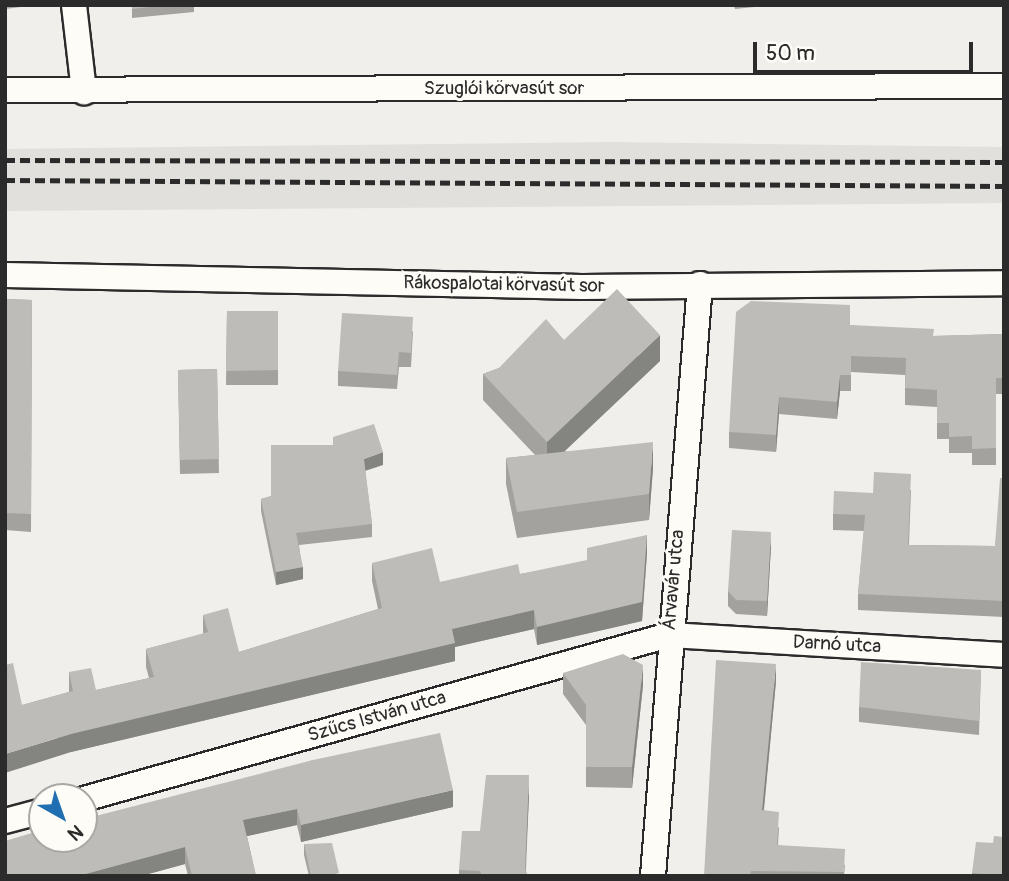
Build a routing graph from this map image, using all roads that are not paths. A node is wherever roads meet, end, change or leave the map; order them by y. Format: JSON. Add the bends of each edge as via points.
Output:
{"nodes":[{"id":1,"x":75,"y":5,"type":"edge"},
{"id":2,"x":1004,"y":86,"type":"edge"},
{"id":3,"x":5,"y":90,"type":"edge"},
{"id":4,"x":84,"y":92,"type":"junction"},
{"id":5,"x":5,"y":275,"type":"edge"},
{"id":6,"x":1004,"y":283,"type":"edge"},
{"id":7,"x":699,"y":284,"type":"junction"},
{"id":8,"x":669,"y":635,"type":"junction"},
{"id":9,"x":1004,"y":655,"type":"edge"},
{"id":10,"x":98,"y":795,"type":"edge"},
{"id":11,"x":28,"y":815,"type":"edge"},
{"id":12,"x":5,"y":821,"type":"edge"},
{"id":13,"x":653,"y":876,"type":"edge"}],
"edges":[{"from":1,"to":4,"type":"street"},
{"from":2,"to":4,"type":"street","name":"Szuglói körvasút sor"},
{"from":3,"to":4,"type":"street","name":"Szuglói körvasút sor"},
{"from":5,"to":7,"type":"street","name":"Rákospalotai körvasút sor"},
{"from":6,"to":7,"type":"street","name":"Rákospalotai körvasút sor"},
{"from":7,"to":8,"type":"street","name":"Árvavár utca"},
{"from":8,"to":9,"type":"street","name":"Darnó utca"},
{"from":8,"to":10,"type":"street","name":"Szűcs István utca"},
{"from":8,"to":13,"type":"street","name":"Árvavár utca"},
{"from":11,"to":12,"type":"street"}]}
